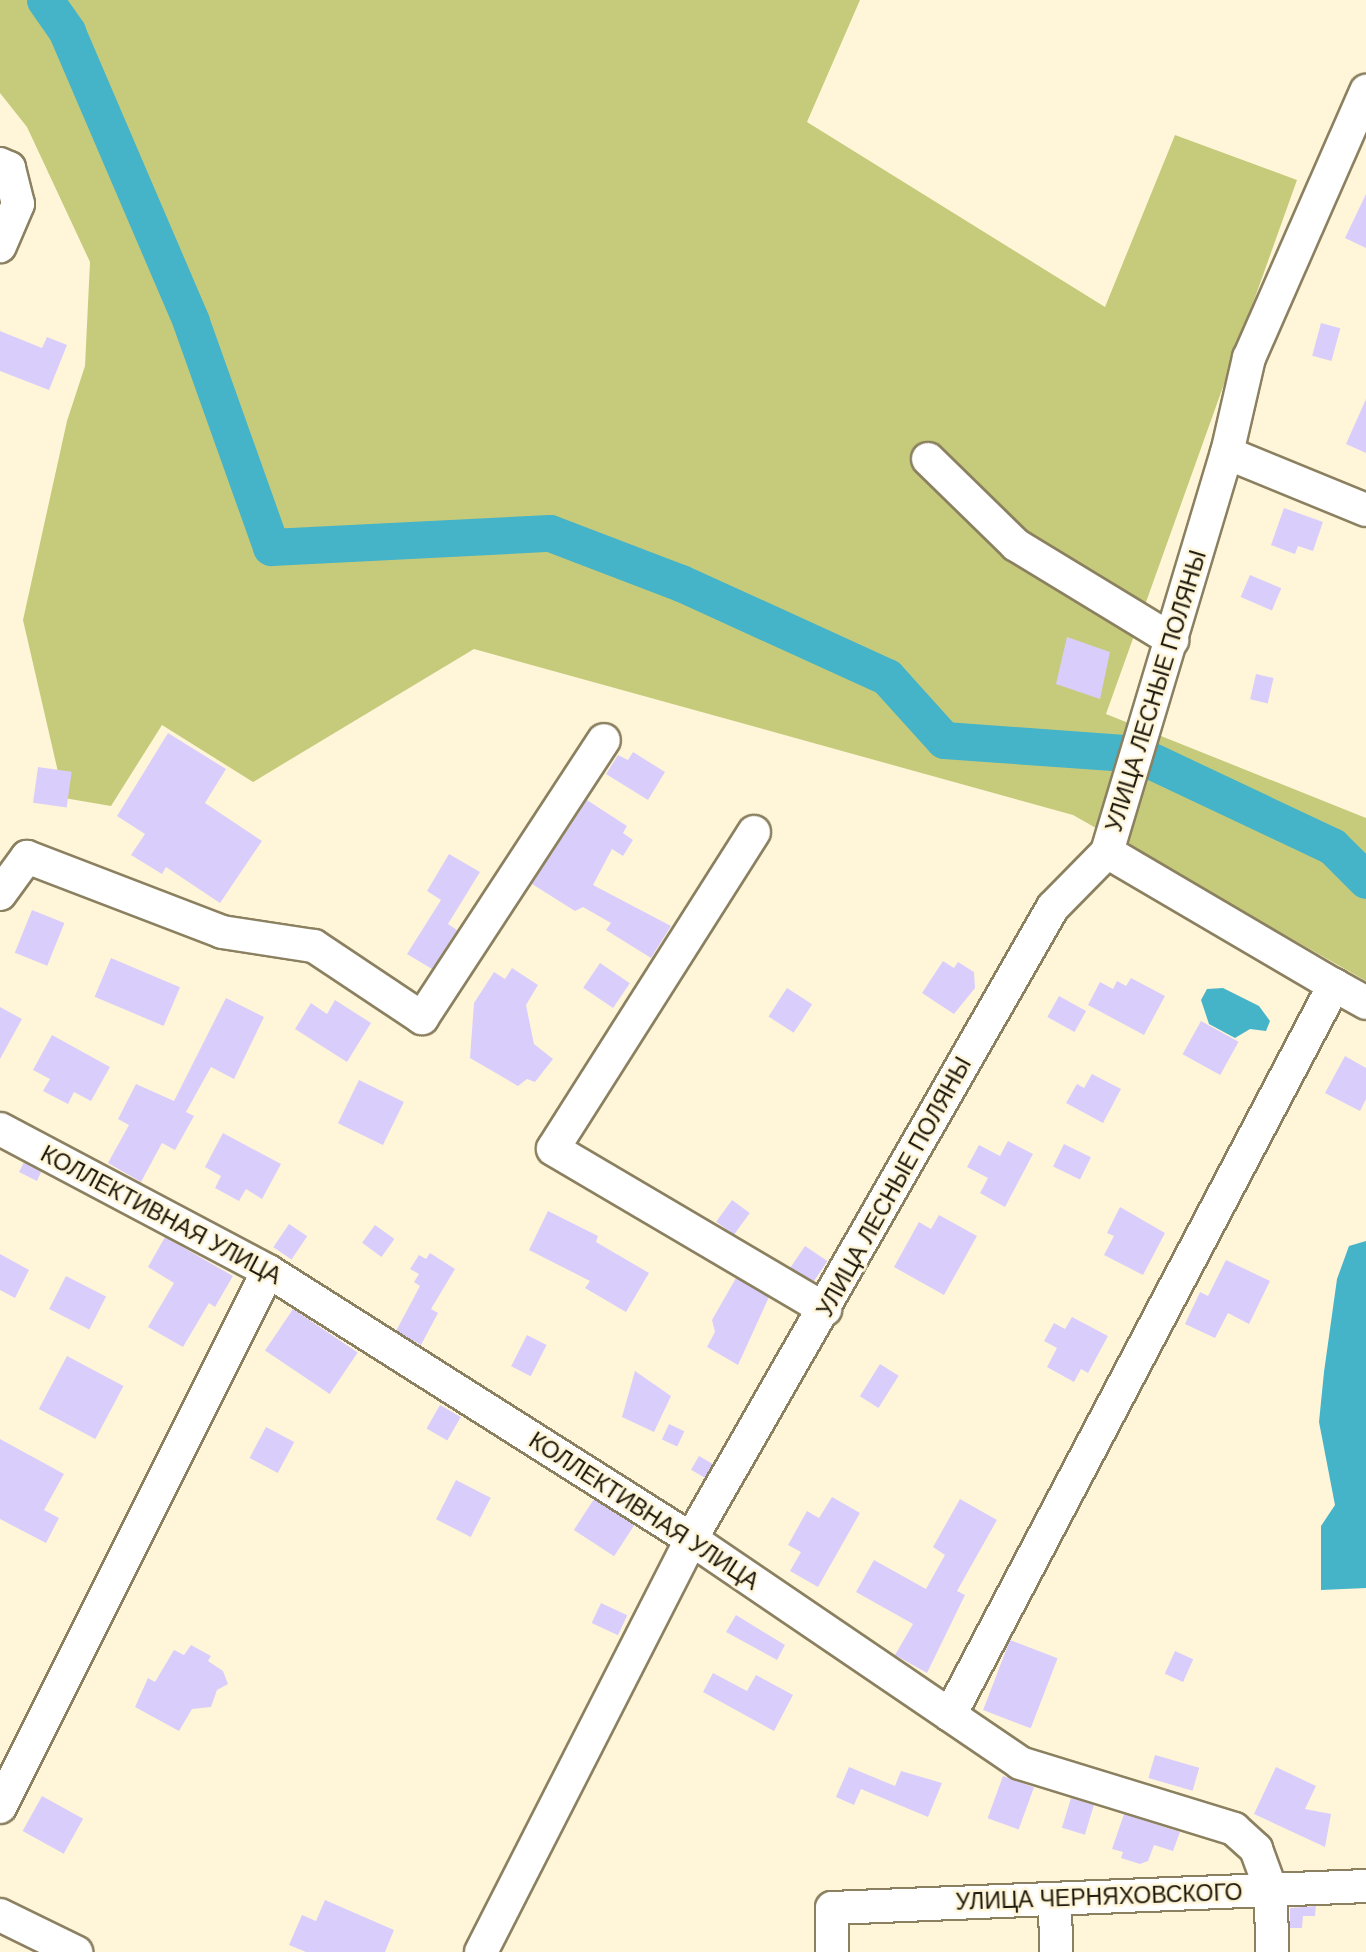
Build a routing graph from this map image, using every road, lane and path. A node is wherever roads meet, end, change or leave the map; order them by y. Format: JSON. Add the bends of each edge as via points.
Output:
{"nodes":[{"id":1,"x":1366,"y":91,"type":"edge"},
{"id":2,"x":0,"y":164,"type":"edge"},
{"id":3,"x":0,"y":246,"type":"edge"},
{"id":4,"x":1227,"y":453,"type":"junction"},
{"id":5,"x":928,"y":458,"type":"dead end"},
{"id":6,"x":1366,"y":510,"type":"edge"},
{"id":7,"x":1171,"y":639,"type":"junction"},
{"id":8,"x":604,"y":740,"type":"dead end"},
{"id":9,"x":754,"y":832,"type":"dead end"},
{"id":10,"x":1107,"y":852,"type":"junction"},
{"id":11,"x":0,"y":894,"type":"edge"},
{"id":12,"x":1334,"y":985,"type":"junction"},
{"id":13,"x":1366,"y":1003,"type":"edge"},
{"id":14,"x":0,"y":1129,"type":"edge"},
{"id":15,"x":268,"y":1270,"type":"junction"},
{"id":16,"x":825,"y":1310,"type":"junction"},
{"id":17,"x":691,"y":1539,"type":"junction"},
{"id":18,"x":950,"y":1715,"type":"junction"},
{"id":19,"x":0,"y":1807,"type":"edge"},
{"id":20,"x":1366,"y":1886,"type":"edge"},
{"id":21,"x":1271,"y":1890,"type":"junction"},
{"id":22,"x":1055,"y":1899,"type":"junction"},
{"id":23,"x":0,"y":1915,"type":"edge"},
{"id":24,"x":76,"y":1952,"type":"edge"},
{"id":25,"x":481,"y":1952,"type":"edge"},
{"id":26,"x":832,"y":1952,"type":"edge"},
{"id":27,"x":1056,"y":1952,"type":"edge"},
{"id":28,"x":1272,"y":1952,"type":"edge"}],
"edges":[{"from":1,"to":4,"type":"street","name":"УЛИЦА ЛЕСНЫЕ ПОЛЯНЫ","via":[[1250,358]]},
{"from":2,"to":3,"type":"street","via":[[9,168],[18,204]]},
{"from":4,"to":6,"type":"street"},
{"from":4,"to":7,"type":"street","name":"УЛИЦА ЛЕСНЫЕ ПОЛЯНЫ"},
{"from":5,"to":7,"type":"street","via":[[1016,545]]},
{"from":7,"to":10,"type":"street","name":"УЛИЦА ЛЕСНЫЕ ПОЛЯНЫ"},
{"from":8,"to":11,"type":"street","via":[[422,1018],[314,946],[222,932],[27,857]]},
{"from":9,"to":16,"type":"street","via":[[553,1149]]},
{"from":10,"to":12,"type":"street"},
{"from":10,"to":16,"type":"street","name":"УЛИЦА ЛЕСНЫЕ ПОЛЯНЫ","via":[[1053,907]]},
{"from":12,"to":13,"type":"street"},
{"from":12,"to":18,"type":"street"},
{"from":14,"to":15,"type":"street","name":"КОЛЛЕКТИВНАЯ УЛИЦА"},
{"from":15,"to":17,"type":"street","name":"КОЛЛЕКТИВНАЯ УЛИЦА"},
{"from":15,"to":19,"type":"street"},
{"from":16,"to":17,"type":"street","name":"УЛИЦА ЛЕСНЫЕ ПОЛЯНЫ"},
{"from":17,"to":18,"type":"street","name":"КОЛЛЕКТИВНАЯ УЛИЦА"},
{"from":17,"to":25,"type":"street","name":"УЛИЦА ЛЕСНЫЕ ПОЛЯНЫ"},
{"from":18,"to":21,"type":"street","name":"КОЛЛЕКТИВНАЯ УЛИЦА","via":[[1020,1763],[1234,1829],[1256,1849]]},
{"from":20,"to":21,"type":"street","name":"УЛИЦА ЧЕРНЯХОВСКОГО"},
{"from":21,"to":22,"type":"street","name":"УЛИЦА ЧЕРНЯХОВСКОГО"},
{"from":21,"to":28,"type":"street","name":"КОЛЛЕКТИВНАЯ УЛИЦА"},
{"from":22,"to":26,"type":"street","name":"УЛИЦА ЧЕРНЯХОВСКОГО","via":[[832,1909]]},
{"from":22,"to":27,"type":"street"},
{"from":23,"to":24,"type":"street"}]}
